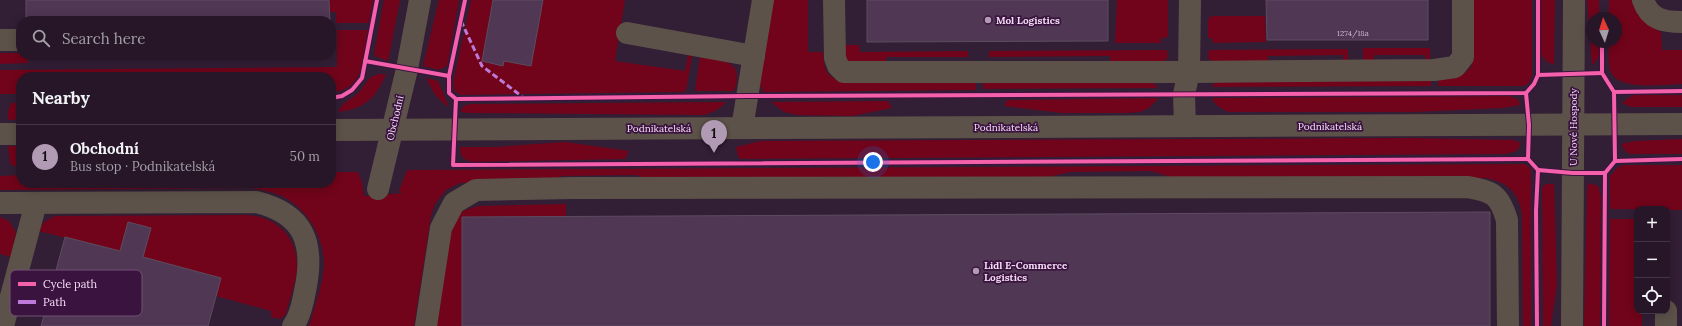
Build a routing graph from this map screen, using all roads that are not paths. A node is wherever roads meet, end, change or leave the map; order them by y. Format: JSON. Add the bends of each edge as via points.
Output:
{"nodes":[{"id":1,"x":420,"y":0,"type":"edge"},
{"id":2,"x":763,"y":0,"type":"edge"},
{"id":3,"x":834,"y":0,"type":"edge"},
{"id":4,"x":1190,"y":0,"type":"edge"},
{"id":5,"x":1463,"y":0,"type":"edge"},
{"id":6,"x":1574,"y":0,"type":"edge"},
{"id":7,"x":1643,"y":0,"type":"edge"},
{"id":8,"x":1682,"y":22,"type":"edge"},
{"id":9,"x":627,"y":33,"type":"dead end"},
{"id":10,"x":0,"y":40,"type":"edge"},
{"id":11,"x":16,"y":40,"type":"edge"},
{"id":12,"x":754,"y":56,"type":"junction"},
{"id":13,"x":1189,"y":72,"type":"junction"},
{"id":14,"x":1682,"y":124,"type":"edge"},
{"id":15,"x":1573,"y":125,"type":"junction"},
{"id":16,"x":1184,"y":126,"type":"junction"},
{"id":17,"x":742,"y":128,"type":"junction"},
{"id":18,"x":336,"y":130,"type":"edge"},
{"id":19,"x":393,"y":130,"type":"junction"},
{"id":20,"x":0,"y":134,"type":"edge"},
{"id":21,"x":16,"y":134,"type":"edge"},
{"id":22,"x":378,"y":189,"type":"dead end"},
{"id":23,"x":0,"y":203,"type":"edge"},
{"id":24,"x":36,"y":203,"type":"junction"},
{"id":25,"x":19,"y":270,"type":"edge"},
{"id":26,"x":10,"y":303,"type":"edge"},
{"id":27,"x":1666,"y":314,"type":"edge"},
{"id":28,"x":4,"y":326,"type":"edge"},
{"id":29,"x":293,"y":326,"type":"edge"},
{"id":30,"x":426,"y":326,"type":"edge"},
{"id":31,"x":1508,"y":326,"type":"edge"},
{"id":32,"x":1572,"y":326,"type":"edge"},
{"id":33,"x":1666,"y":326,"type":"edge"}],
"edges":[{"from":1,"to":19,"type":"street","name":"Obchodní"},
{"from":2,"to":12,"type":"street"},
{"from":3,"to":13,"type":"street","via":[[835,58],[844,72]]},
{"from":4,"to":13,"type":"street"},
{"from":5,"to":13,"type":"street","via":[[1463,57],[1455,67],[1434,70]]},
{"from":6,"to":15,"type":"street","name":"U Nové Hospody"},
{"from":7,"to":8,"type":"street","via":[[1652,14],[1664,22]]},
{"from":9,"to":12,"type":"street"},
{"from":10,"to":11,"type":"street"},
{"from":12,"to":17,"type":"street"},
{"from":13,"to":16,"type":"street","via":[[1184,94]]},
{"from":14,"to":15,"type":"street","name":"Podnikatelská"},
{"from":15,"to":16,"type":"street","name":"Podnikatelská"},
{"from":15,"to":32,"type":"street","name":"U Nové Hospody"},
{"from":16,"to":17,"type":"street","name":"Podnikatelská"},
{"from":17,"to":19,"type":"street","name":"Podnikatelská"},
{"from":18,"to":19,"type":"street","name":"Podnikatelská"},
{"from":19,"to":22,"type":"street","name":"Obchodní"},
{"from":20,"to":21,"type":"street"},
{"from":23,"to":24,"type":"street"},
{"from":24,"to":25,"type":"street"},
{"from":24,"to":29,"type":"street","via":[[256,202],[270,205],[282,211],[299,227],[305,236],[309,252],[310,271],[304,300]]},
{"from":26,"to":28,"type":"street"},
{"from":27,"to":33,"type":"street"},
{"from":30,"to":31,"type":"street","via":[[441,228],[454,203],[476,190],[573,188],[1468,188],[1487,191],[1502,203],[1507,220]]}]}
